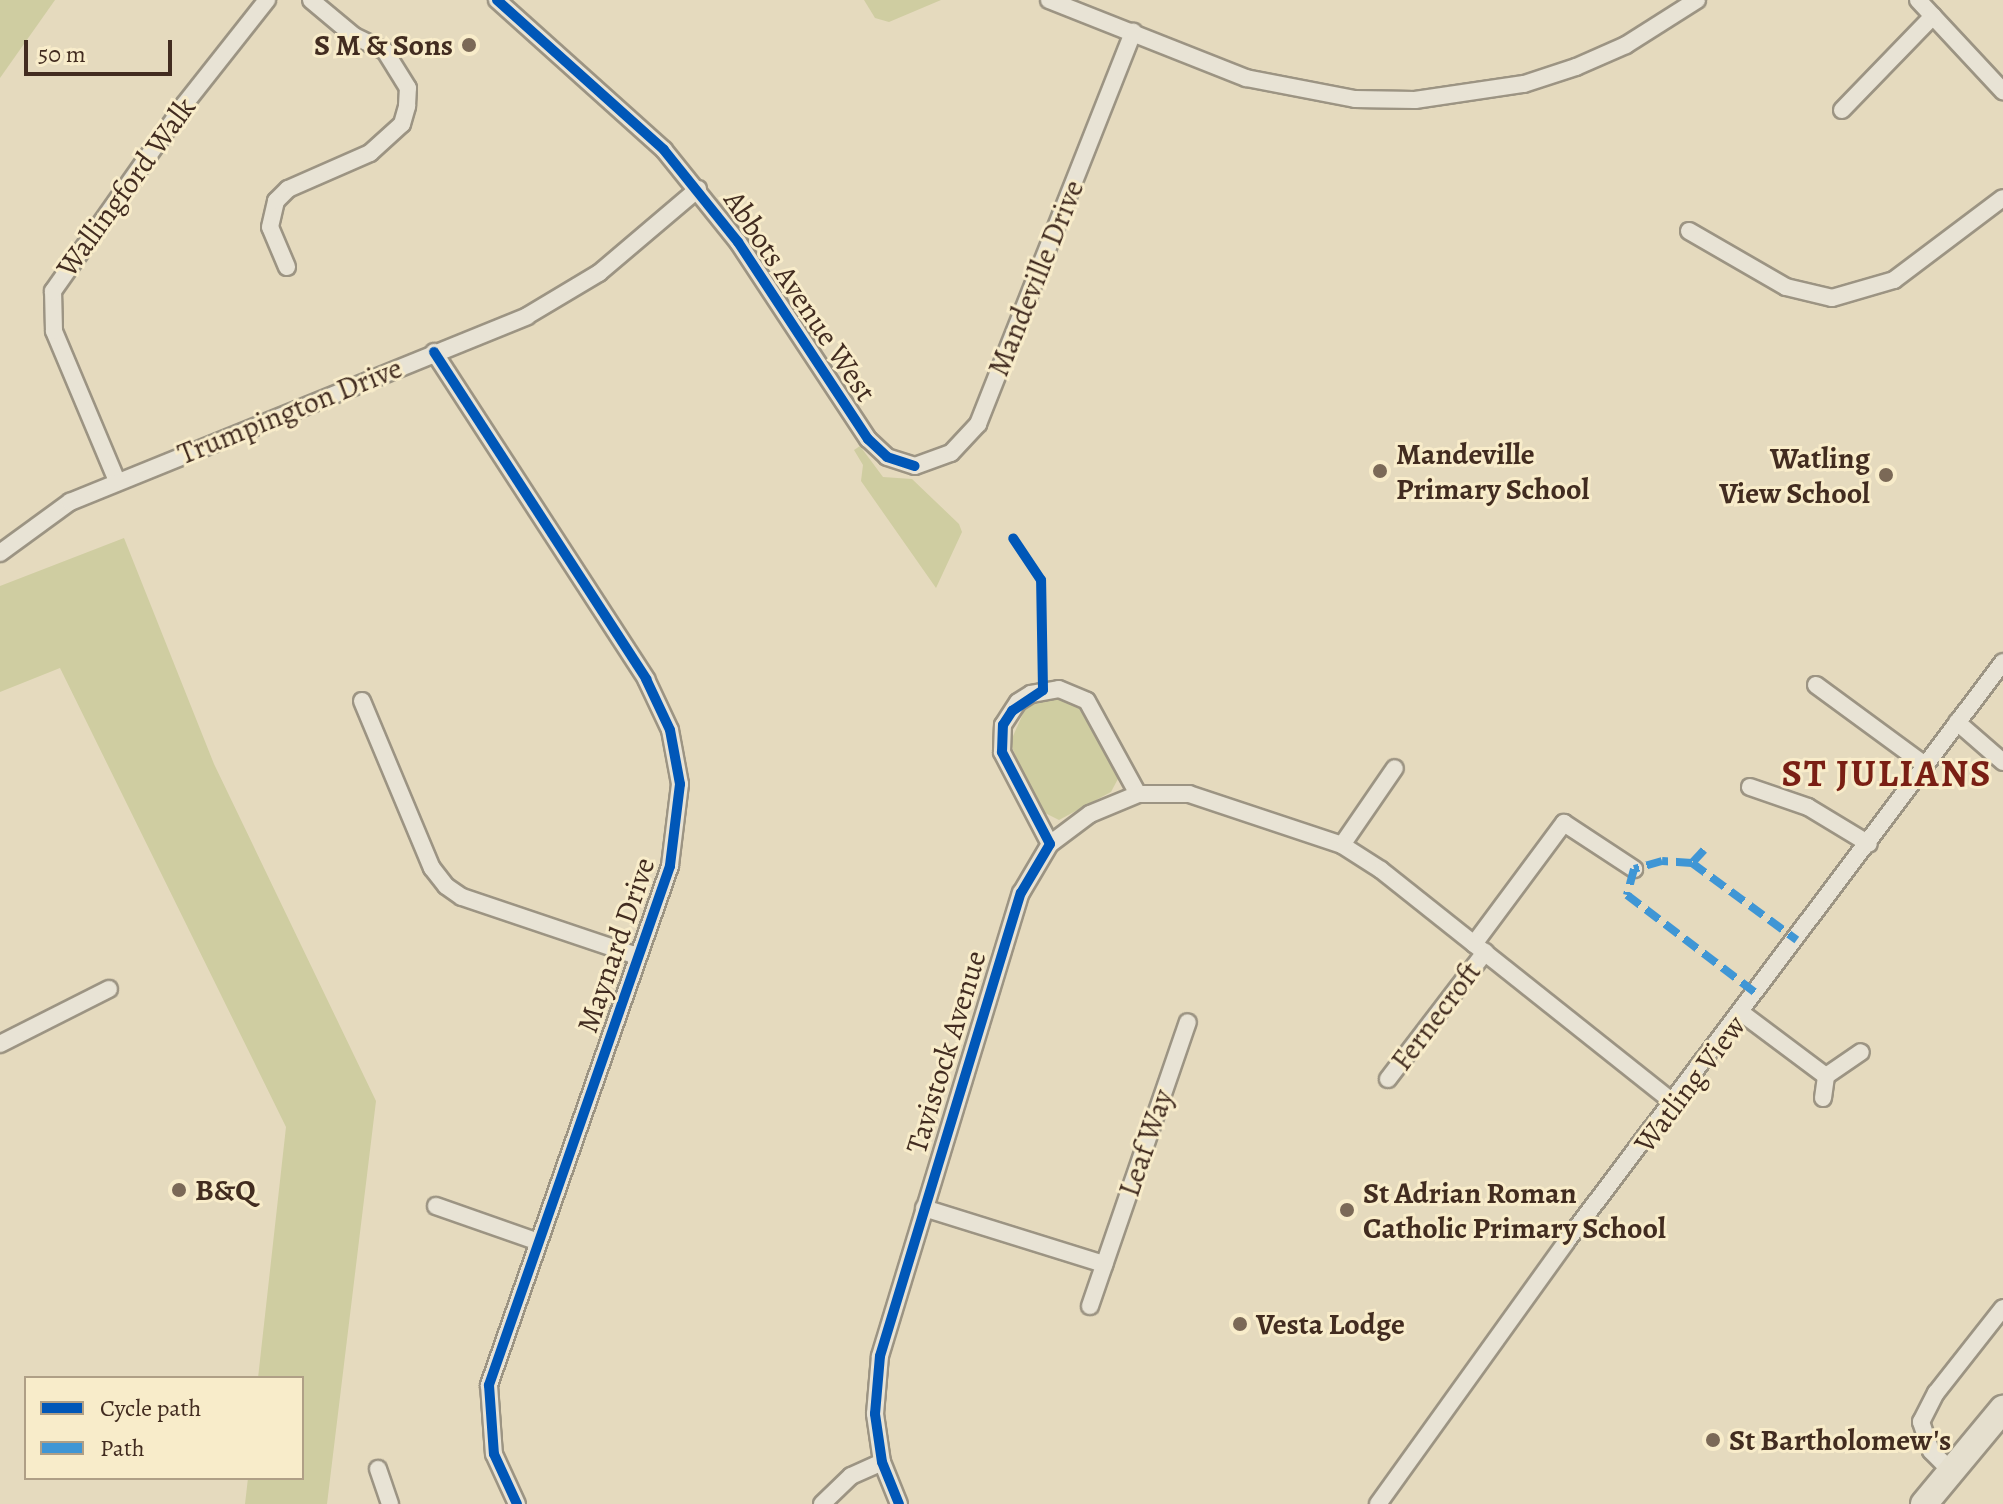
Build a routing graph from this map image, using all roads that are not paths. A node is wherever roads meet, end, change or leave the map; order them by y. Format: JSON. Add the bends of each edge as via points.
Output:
{"nodes":[{"id":1,"x":311,"y":0,"type":"edge"},
{"id":2,"x":497,"y":0,"type":"edge"},
{"id":3,"x":1049,"y":0,"type":"edge"},
{"id":4,"x":1697,"y":0,"type":"edge"},
{"id":5,"x":1918,"y":0,"type":"edge"},
{"id":6,"x":264,"y":1,"type":"edge"},
{"id":7,"x":1933,"y":16,"type":"junction"},
{"id":8,"x":1133,"y":32,"type":"junction"},
{"id":9,"x":2003,"y":91,"type":"edge"},
{"id":10,"x":1842,"y":110,"type":"dead end"},
{"id":11,"x":698,"y":189,"type":"junction"},
{"id":12,"x":2003,"y":198,"type":"edge"},
{"id":13,"x":1689,"y":231,"type":"dead end"},
{"id":14,"x":287,"y":267,"type":"dead end"},
{"id":15,"x":434,"y":352,"type":"junction"},
{"id":16,"x":887,"y":457,"type":"joint"},
{"id":17,"x":117,"y":481,"type":"junction"},
{"id":18,"x":0,"y":553,"type":"edge"},
{"id":19,"x":2003,"y":662,"type":"edge"},
{"id":20,"x":1816,"y":685,"type":"dead end"},
{"id":21,"x":362,"y":701,"type":"dead end"},
{"id":22,"x":1957,"y":722,"type":"junction"},
{"id":23,"x":2003,"y":762,"type":"edge"},
{"id":24,"x":1925,"y":765,"type":"junction"},
{"id":25,"x":1395,"y":768,"type":"dead end"},
{"id":26,"x":1750,"y":787,"type":"dead end"},
{"id":27,"x":1138,"y":794,"type":"junction"},
{"id":28,"x":1050,"y":844,"type":"junction"},
{"id":29,"x":1869,"y":844,"type":"junction"},
{"id":30,"x":1342,"y":845,"type":"junction"},
{"id":31,"x":1634,"y":869,"type":"dead end"},
{"id":32,"x":1479,"y":948,"type":"junction"},
{"id":33,"x":637,"y":956,"type":"junction"},
{"id":34,"x":109,"y":989,"type":"dead end"},
{"id":35,"x":1743,"y":1014,"type":"junction"},
{"id":36,"x":1188,"y":1022,"type":"dead end"},
{"id":37,"x":0,"y":1044,"type":"edge"},
{"id":38,"x":1861,"y":1052,"type":"dead end"},
{"id":39,"x":1826,"y":1076,"type":"junction"},
{"id":40,"x":1388,"y":1079,"type":"dead end"},
{"id":41,"x":1823,"y":1098,"type":"dead end"},
{"id":42,"x":1675,"y":1104,"type":"junction"},
{"id":43,"x":436,"y":1206,"type":"dead end"},
{"id":44,"x":924,"y":1208,"type":"junction"},
{"id":45,"x":536,"y":1241,"type":"junction"},
{"id":46,"x":1104,"y":1264,"type":"junction"},
{"id":47,"x":1090,"y":1306,"type":"dead end"},
{"id":48,"x":2003,"y":1308,"type":"edge"},
{"id":49,"x":2003,"y":1409,"type":"edge"},
{"id":50,"x":882,"y":1462,"type":"junction"},
{"id":51,"x":378,"y":1469,"type":"dead end"},
{"id":52,"x":1950,"y":1470,"type":"junction"},
{"id":53,"x":390,"y":1504,"type":"edge"},
{"id":54,"x":517,"y":1504,"type":"edge"},
{"id":55,"x":822,"y":1504,"type":"edge"},
{"id":56,"x":899,"y":1504,"type":"edge"},
{"id":57,"x":1378,"y":1504,"type":"edge"},
{"id":58,"x":1924,"y":1504,"type":"edge"}],
"edges":[{"from":1,"to":14,"type":"street","via":[[354,36],[385,51],[408,88],[407,106],[402,124],[380,146],[288,189],[276,201],[270,227]]},
{"from":2,"to":11,"type":"street","name":"Abbots Avenue West","via":[[664,150]]},
{"from":3,"to":8,"type":"street"},
{"from":4,"to":8,"type":"street","via":[[1626,45],[1576,67],[1524,84],[1415,100],[1355,99],[1246,78]]},
{"from":5,"to":7,"type":"street"},
{"from":6,"to":17,"type":"street","name":"Wallingford Walk","via":[[53,291],[54,331]]},
{"from":7,"to":9,"type":"street"},
{"from":7,"to":10,"type":"street"},
{"from":8,"to":16,"type":"street","name":"Mandeville Drive","via":[[978,424],[951,453],[933,462],[915,466]]},
{"from":11,"to":15,"type":"street","name":"Trumpington Drive","via":[[599,273],[527,316]]},
{"from":11,"to":16,"type":"street","name":"Abbots Avenue West","via":[[868,439]]},
{"from":12,"to":13,"type":"street","via":[[1894,280],[1832,298],[1786,287]]},
{"from":15,"to":17,"type":"street","name":"Trumpington Drive"},
{"from":15,"to":33,"type":"street","name":"Maynard Drive","via":[[646,679],[670,730],[680,784],[677,834]]},
{"from":17,"to":18,"type":"street","name":"Trumpington Drive","via":[[48,514]]},
{"from":19,"to":22,"type":"street","name":"Watling View"},
{"from":20,"to":24,"type":"street"},
{"from":21,"to":33,"type":"street","via":[[432,868],[452,892]]},
{"from":22,"to":23,"type":"street"},
{"from":22,"to":24,"type":"street","name":"Watling View"},
{"from":24,"to":29,"type":"street","name":"Watling View"},
{"from":25,"to":30,"type":"street"},
{"from":26,"to":29,"type":"street","via":[[1808,807]]},
{"from":27,"to":28,"type":"street","name":"Tavistock Avenue","via":[[1090,814]]},
{"from":27,"to":28,"type":"street","via":[[1087,701],[1059,689],[1031,694],[1018,702],[1003,725],[1002,752]]},
{"from":27,"to":30,"type":"street","name":"Tavistock Avenue","via":[[1189,794]]},
{"from":28,"to":44,"type":"street","name":"Tavistock Avenue","via":[[1021,893]]},
{"from":29,"to":35,"type":"street","name":"Watling View"},
{"from":30,"to":32,"type":"street","name":"Tavistock Avenue"},
{"from":31,"to":32,"type":"street","name":"Fernecroft","via":[[1564,823]]},
{"from":32,"to":40,"type":"street","name":"Fernecroft"},
{"from":32,"to":42,"type":"street","name":"Tavistock Avenue"},
{"from":33,"to":45,"type":"street","name":"Maynard Drive"},
{"from":34,"to":37,"type":"street"},
{"from":35,"to":39,"type":"street"},
{"from":35,"to":42,"type":"street","name":"Watling View"},
{"from":36,"to":46,"type":"street","name":"Leaf Way"},
{"from":38,"to":39,"type":"street"},
{"from":39,"to":41,"type":"street"},
{"from":42,"to":57,"type":"street","name":"Watling View","via":[[1566,1242]]},
{"from":43,"to":45,"type":"street"},
{"from":44,"to":46,"type":"street"},
{"from":44,"to":50,"type":"street","name":"Tavistock Avenue","via":[[876,1377]]},
{"from":45,"to":54,"type":"street","name":"Maynard Drive","via":[[489,1385],[494,1454]]},
{"from":46,"to":47,"type":"street","name":"Leaf Way"},
{"from":48,"to":52,"type":"street","via":[[1936,1393],[1921,1422],[1931,1451]]},
{"from":49,"to":52,"type":"main road"},
{"from":50,"to":55,"type":"street","via":[[851,1476]]},
{"from":50,"to":56,"type":"street","name":"Tavistock Avenue"},
{"from":51,"to":53,"type":"street"},
{"from":52,"to":58,"type":"main road"}]}
